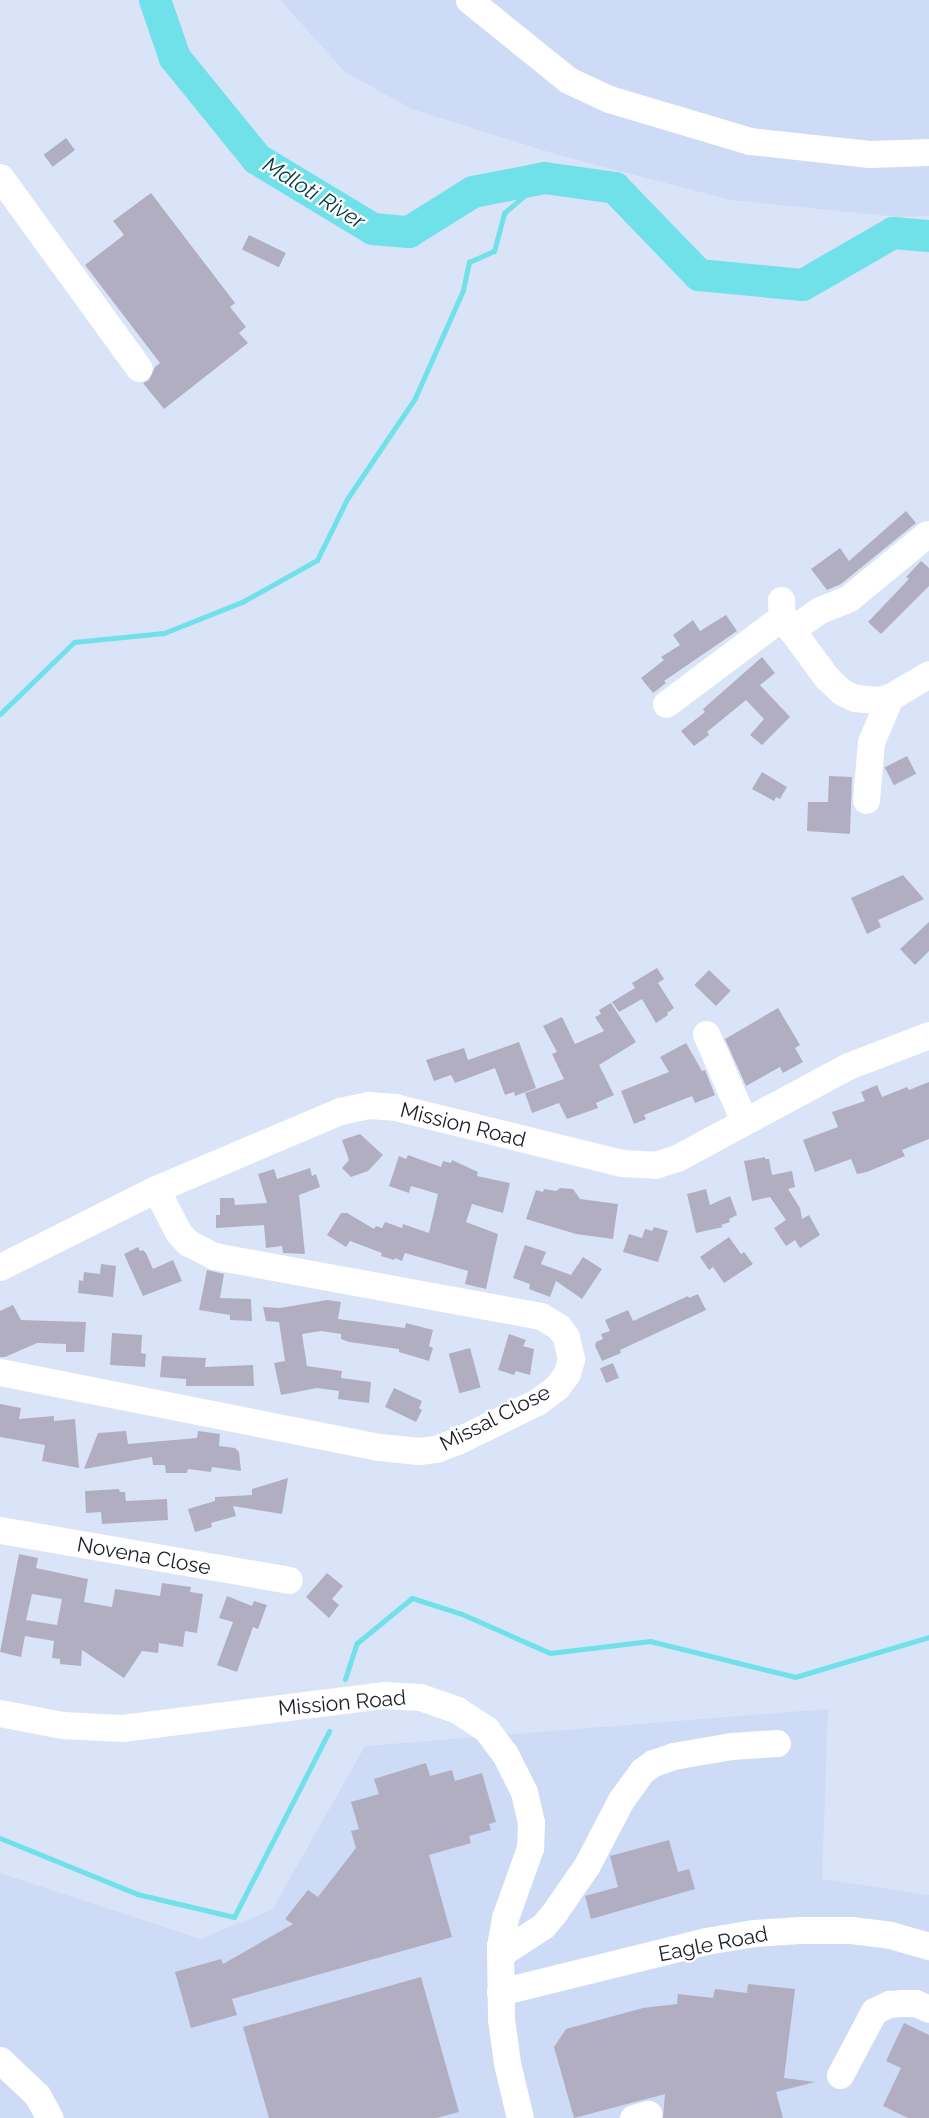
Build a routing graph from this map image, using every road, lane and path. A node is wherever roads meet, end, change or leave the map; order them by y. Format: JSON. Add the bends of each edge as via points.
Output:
{"nodes":[{"id":1,"x":469,"y":0,"type":"edge"},
{"id":2,"x":929,"y":152,"type":"edge"},
{"id":3,"x":0,"y":177,"type":"edge"},
{"id":4,"x":139,"y":368,"type":"dead end"},
{"id":5,"x":927,"y":534,"type":"dead end"},
{"id":6,"x":785,"y":616,"type":"junction"},
{"id":7,"x":929,"y":674,"type":"edge"},
{"id":8,"x":890,"y":698,"type":"junction"},
{"id":9,"x":666,"y":704,"type":"dead end"},
{"id":10,"x":866,"y":800,"type":"dead end"},
{"id":11,"x":706,"y":1034,"type":"dead end"},
{"id":12,"x":929,"y":1035,"type":"edge"},
{"id":13,"x":744,"y":1121,"type":"junction"},
{"id":14,"x":156,"y":1189,"type":"junction"},
{"id":15,"x":0,"y":1267,"type":"edge"},
{"id":16,"x":0,"y":1372,"type":"edge"},
{"id":17,"x":0,"y":1530,"type":"edge"},
{"id":18,"x":289,"y":1580,"type":"dead end"},
{"id":19,"x":0,"y":1713,"type":"edge"},
{"id":20,"x":777,"y":1743,"type":"dead end"},
{"id":21,"x":929,"y":1946,"type":"edge"},
{"id":22,"x":500,"y":1954,"type":"junction"},
{"id":23,"x":500,"y":1992,"type":"junction"},
{"id":24,"x":929,"y":2009,"type":"edge"},
{"id":25,"x":0,"y":2060,"type":"edge"},
{"id":26,"x":840,"y":2075,"type":"dead end"},
{"id":27,"x":50,"y":2118,"type":"edge"},
{"id":28,"x":520,"y":2118,"type":"edge"}],
"edges":[{"from":1,"to":2,"type":"street","via":[[568,80],[609,99],[750,141],[868,154]]},
{"from":3,"to":4,"type":"street"},
{"from":5,"to":6,"type":"street","via":[[849,598],[815,613]]},
{"from":6,"to":8,"type":"street","via":[[827,678],[842,692],[867,700]]},
{"from":6,"to":9,"type":"street"},
{"from":7,"to":8,"type":"street"},
{"from":8,"to":10,"type":"street","via":[[871,742]]},
{"from":11,"to":13,"type":"street"},
{"from":12,"to":13,"type":"street","name":"Mission Road","via":[[848,1066]]},
{"from":13,"to":14,"type":"street","name":"Mission Road","via":[[677,1158],[661,1164],[639,1165],[395,1107],[368,1105],[340,1112]]},
{"from":14,"to":15,"type":"street","name":"Mission Road"},
{"from":14,"to":16,"type":"street","name":"Missal Close","via":[[178,1232],[188,1243],[214,1256],[541,1316],[559,1327],[566,1337],[571,1359],[567,1373],[557,1387],[537,1402],[458,1441],[419,1451],[379,1447]]},
{"from":17,"to":18,"type":"street","name":"Novena Close"},
{"from":19,"to":22,"type":"street","name":"Mission Road","via":[[96,1729],[383,1695],[420,1697],[458,1710],[486,1730],[505,1754],[524,1792],[531,1822],[530,1848],[505,1918]]},
{"from":20,"to":22,"type":"street","via":[[674,1755],[642,1771],[554,1913],[543,1926]]},
{"from":21,"to":23,"type":"street","name":"Eagle Road","via":[[851,1930],[754,1933],[706,1941]]},
{"from":22,"to":23,"type":"street","name":"Mission Road"},
{"from":23,"to":28,"type":"street","name":"Mission Road","via":[[507,2063]]},
{"from":24,"to":26,"type":"street","via":[[903,2003],[874,2011]]},
{"from":25,"to":27,"type":"street","via":[[37,2095]]}]}
